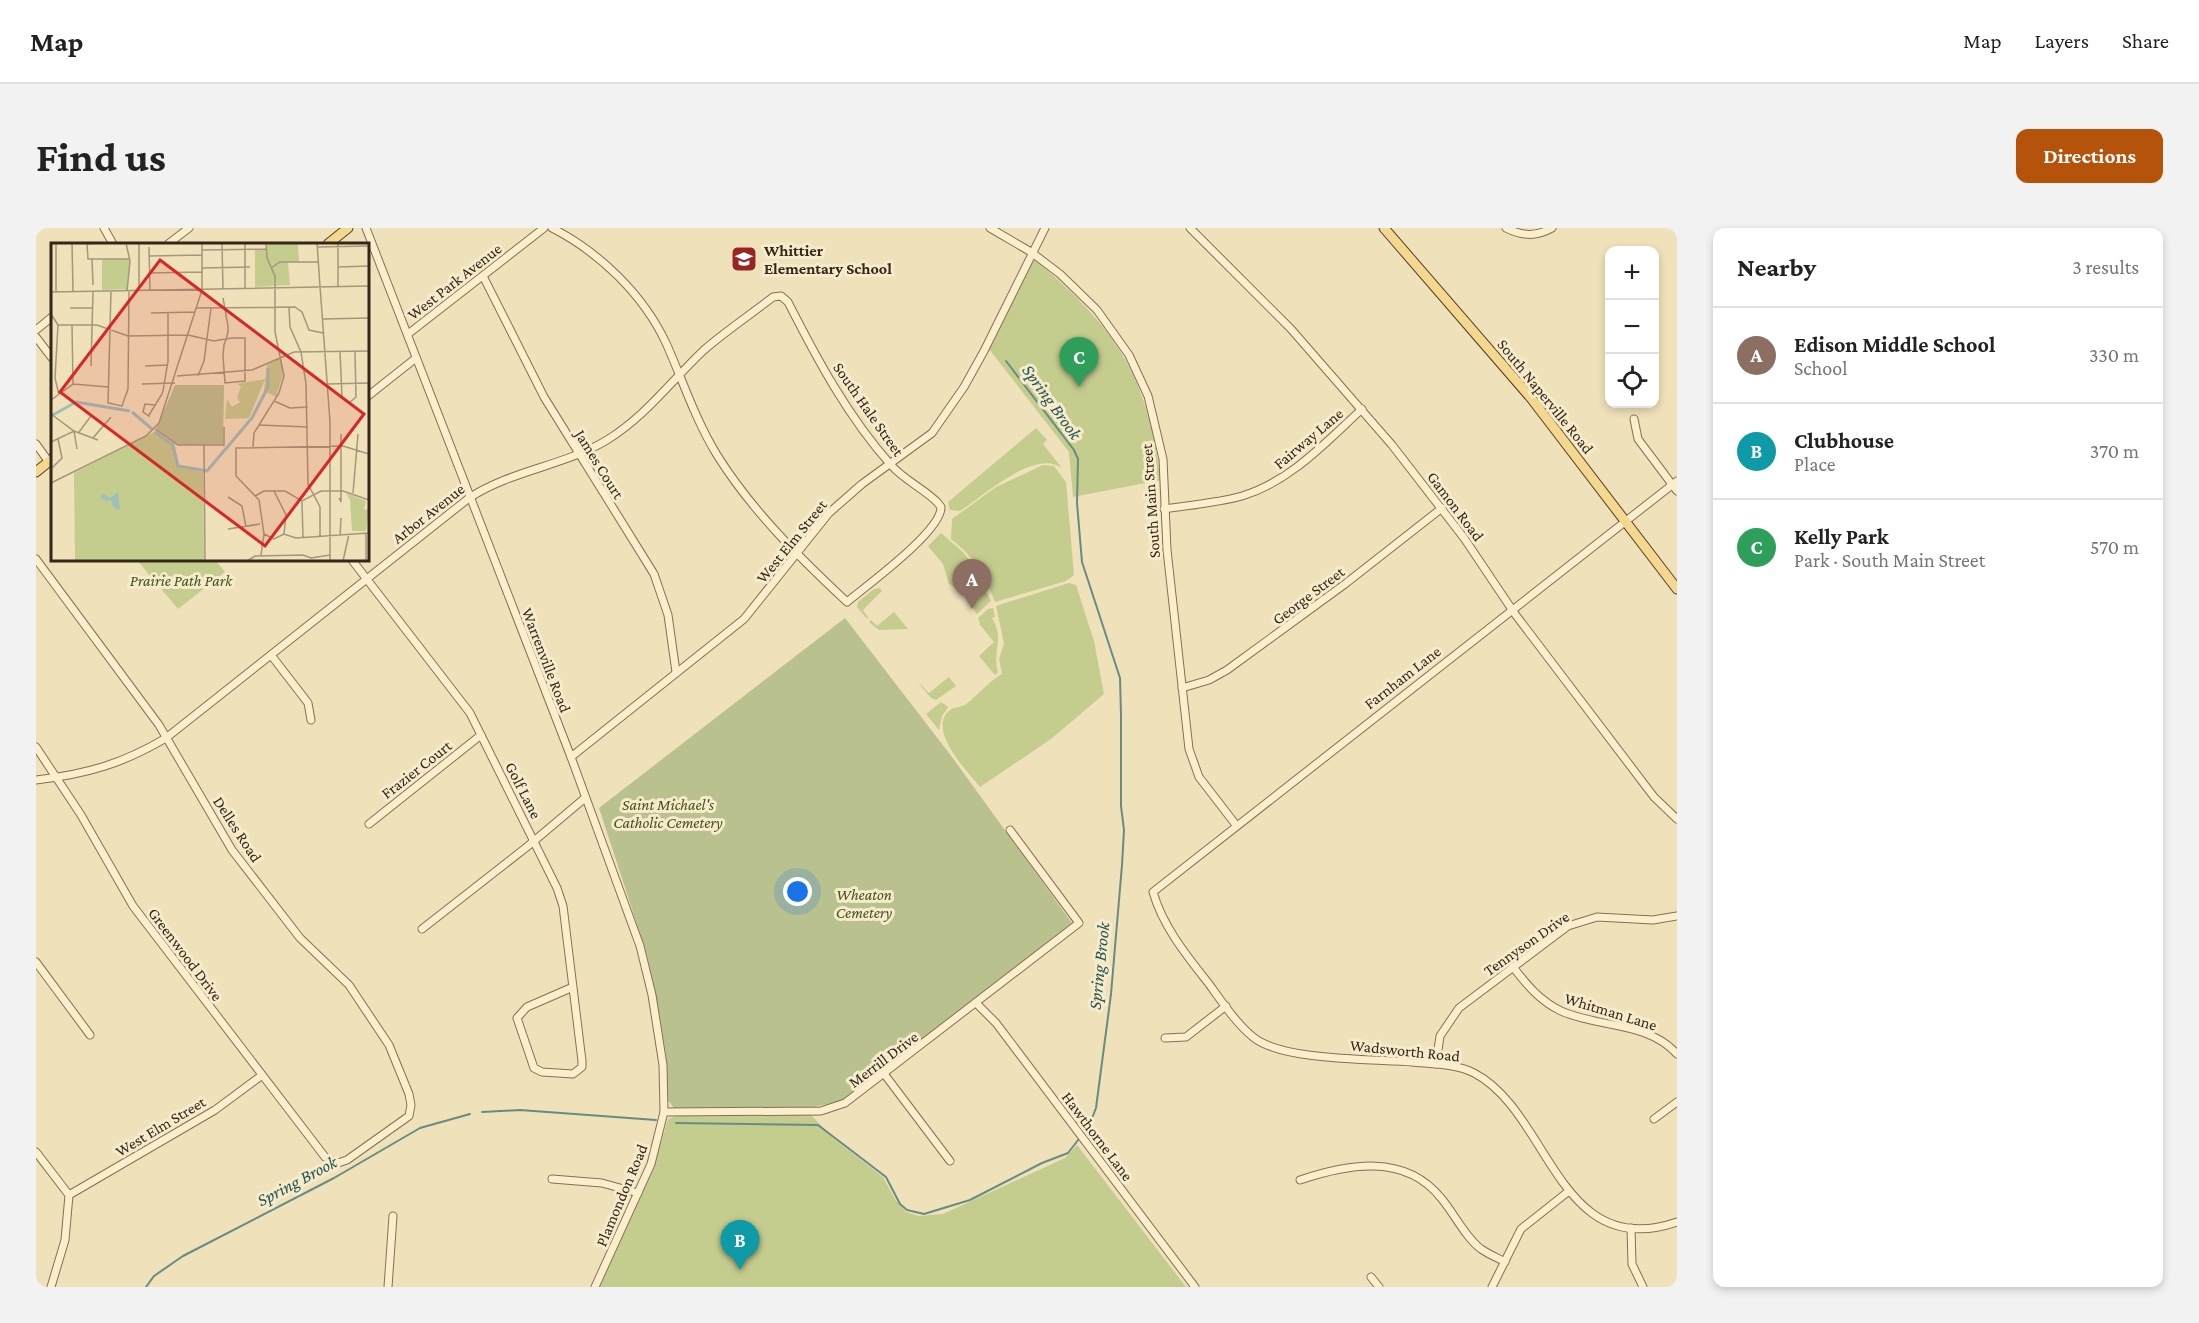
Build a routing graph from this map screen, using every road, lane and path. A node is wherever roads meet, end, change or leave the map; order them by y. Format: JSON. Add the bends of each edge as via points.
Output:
{"nodes":[{"id":1,"x":104,"y":228,"type":"edge"},
{"id":2,"x":189,"y":228,"type":"edge"},
{"id":3,"x":348,"y":228,"type":"edge"},
{"id":4,"x":366,"y":228,"type":"edge"},
{"id":5,"x":544,"y":228,"type":"edge"},
{"id":6,"x":552,"y":228,"type":"edge"},
{"id":7,"x":990,"y":228,"type":"edge"},
{"id":8,"x":1045,"y":228,"type":"edge"},
{"id":9,"x":1190,"y":228,"type":"edge"},
{"id":10,"x":1384,"y":228,"type":"edge"},
{"id":11,"x":1506,"y":228,"type":"edge"},
{"id":12,"x":1552,"y":228,"type":"edge"},
{"id":13,"x":112,"y":243,"type":"edge"},
{"id":14,"x":169,"y":243,"type":"edge"},
{"id":15,"x":329,"y":243,"type":"edge"},
{"id":16,"x":1031,"y":252,"type":"junction"},
{"id":17,"x":483,"y":276,"type":"junction"},
{"id":18,"x":773,"y":297,"type":"joint"},
{"id":19,"x":51,"y":319,"type":"edge"},
{"id":20,"x":36,"y":330,"type":"edge"},
{"id":21,"x":408,"y":334,"type":"junction"},
{"id":22,"x":36,"y":337,"type":"edge"},
{"id":23,"x":51,"y":357,"type":"edge"},
{"id":24,"x":416,"y":358,"type":"junction"},
{"id":25,"x":679,"y":375,"type":"junction"},
{"id":26,"x":369,"y":395,"type":"edge"},
{"id":27,"x":1362,"y":409,"type":"junction"},
{"id":28,"x":1634,"y":419,"type":"dead end"},
{"id":29,"x":36,"y":444,"type":"edge"},
{"id":30,"x":577,"y":454,"type":"junction"},
{"id":31,"x":51,"y":460,"type":"edge"},
{"id":32,"x":890,"y":464,"type":"junction"},
{"id":33,"x":36,"y":472,"type":"edge"},
{"id":34,"x":1675,"y":485,"type":"edge"},
{"id":35,"x":469,"y":498,"type":"junction"},
{"id":36,"x":1442,"y":508,"type":"junction"},
{"id":37,"x":1164,"y":509,"type":"junction"},
{"id":38,"x":1626,"y":520,"type":"junction"},
{"id":39,"x":795,"y":553,"type":"junction"},
{"id":40,"x":36,"y":559,"type":"edge"},
{"id":41,"x":353,"y":561,"type":"edge"},
{"id":42,"x":367,"y":579,"type":"junction"},
{"id":43,"x":1677,"y":589,"type":"edge"},
{"id":44,"x":1512,"y":608,"type":"junction"},
{"id":45,"x":271,"y":655,"type":"junction"},
{"id":46,"x":676,"y":672,"type":"junction"},
{"id":47,"x":1182,"y":688,"type":"junction"},
{"id":48,"x":311,"y":720,"type":"dead end"},
{"id":49,"x":481,"y":735,"type":"junction"},
{"id":50,"x":166,"y":738,"type":"junction"},
{"id":51,"x":36,"y":747,"type":"edge"},
{"id":52,"x":571,"y":757,"type":"junction"},
{"id":53,"x":57,"y":778,"type":"junction"},
{"id":54,"x":36,"y":780,"type":"edge"},
{"id":55,"x":585,"y":798,"type":"junction"},
{"id":56,"x":1677,"y":819,"type":"edge"},
{"id":57,"x":369,"y":824,"type":"dead end"},
{"id":58,"x":1236,"y":825,"type":"junction"},
{"id":59,"x":1010,"y":830,"type":"dead end"},
{"id":60,"x":534,"y":840,"type":"junction"},
{"id":61,"x":1156,"y":901,"type":"joint"},
{"id":62,"x":1677,"y":916,"type":"edge"},
{"id":63,"x":422,"y":928,"type":"dead end"},
{"id":64,"x":36,"y":962,"type":"edge"},
{"id":65,"x":1513,"y":967,"type":"junction"},
{"id":66,"x":573,"y":987,"type":"junction"},
{"id":67,"x":977,"y":1004,"type":"junction"},
{"id":68,"x":1226,"y":1006,"type":"junction"},
{"id":69,"x":90,"y":1035,"type":"dead end"},
{"id":70,"x":1165,"y":1038,"type":"dead end"},
{"id":71,"x":1677,"y":1054,"type":"edge"},
{"id":72,"x":1436,"y":1064,"type":"junction"},
{"id":73,"x":885,"y":1075,"type":"junction"},
{"id":74,"x":261,"y":1076,"type":"junction"},
{"id":75,"x":1677,"y":1102,"type":"edge"},
{"id":76,"x":664,"y":1112,"type":"junction"},
{"id":77,"x":1654,"y":1119,"type":"dead end"},
{"id":78,"x":36,"y":1152,"type":"edge"},
{"id":79,"x":950,"y":1161,"type":"dead end"},
{"id":80,"x":334,"y":1162,"type":"joint"},
{"id":81,"x":552,"y":1179,"type":"dead end"},
{"id":82,"x":1300,"y":1180,"type":"dead end"},
{"id":83,"x":1569,"y":1191,"type":"junction"},
{"id":84,"x":638,"y":1193,"type":"junction"},
{"id":85,"x":69,"y":1195,"type":"junction"},
{"id":86,"x":393,"y":1216,"type":"dead end"},
{"id":87,"x":1677,"y":1222,"type":"edge"},
{"id":88,"x":1631,"y":1228,"type":"junction"},
{"id":89,"x":1505,"y":1262,"type":"junction"},
{"id":90,"x":1371,"y":1277,"type":"dead end"},
{"id":91,"x":51,"y":1287,"type":"edge"},
{"id":92,"x":388,"y":1287,"type":"edge"},
{"id":93,"x":595,"y":1287,"type":"edge"},
{"id":94,"x":1195,"y":1287,"type":"edge"},
{"id":95,"x":1378,"y":1287,"type":"edge"},
{"id":96,"x":1492,"y":1287,"type":"edge"},
{"id":97,"x":1643,"y":1287,"type":"edge"}],
"edges":[{"from":1,"to":13,"type":"street"},
{"from":2,"to":14,"type":"street"},
{"from":3,"to":15,"type":"main road"},
{"from":4,"to":21,"type":"street","name":"Warrenville Road"},
{"from":5,"to":17,"type":"street","name":"West Park Avenue"},
{"from":6,"to":25,"type":"street","via":[[593,254],[638,299],[661,333]]},
{"from":7,"to":16,"type":"street","name":"South Main Street"},
{"from":8,"to":16,"type":"street","name":"West Elm Street"},
{"from":9,"to":27,"type":"street","name":"Gamon Road","via":[[1291,329]]},
{"from":10,"to":38,"type":"main road","name":"South Naperville Road","via":[[1512,375]]},
{"from":11,"to":12,"type":"street","via":[[1522,235]]},
{"from":16,"to":32,"type":"street","name":"West Elm Street","via":[[984,351],[948,412],[921,443]]},
{"from":16,"to":37,"type":"street","name":"South Main Street","via":[[1097,310],[1136,367],[1157,426]]},
{"from":17,"to":21,"type":"street","name":"West Park Avenue"},
{"from":17,"to":30,"type":"street","name":"James Court","via":[[538,387]]},
{"from":18,"to":25,"type":"street","name":"Arbor Avenue","via":[[720,337]]},
{"from":18,"to":32,"type":"street","name":"South Hale Street","via":[[781,296],[788,302],[830,380]]},
{"from":19,"to":20,"type":"street"},
{"from":21,"to":24,"type":"street","name":"Warrenville Road"},
{"from":22,"to":23,"type":"street"},
{"from":24,"to":26,"type":"street"},
{"from":24,"to":35,"type":"street","name":"Warrenville Road"},
{"from":25,"to":30,"type":"street","name":"Arbor Avenue","via":[[627,427]]},
{"from":25,"to":39,"type":"street","via":[[694,413],[726,468]]},
{"from":27,"to":36,"type":"street","name":"Gamon Road"},
{"from":27,"to":37,"type":"street","name":"Fairway Lane","via":[[1273,483],[1237,497]]},
{"from":28,"to":34,"type":"street","via":[[1638,439]]},
{"from":29,"to":31,"type":"street"},
{"from":30,"to":35,"type":"street","name":"Arbor Avenue","via":[[501,480]]},
{"from":30,"to":46,"type":"street","name":"James Court","via":[[654,574],[668,615]]},
{"from":31,"to":33,"type":"main road"},
{"from":32,"to":39,"type":"street","name":"West Elm Street","via":[[839,503]]},
{"from":32,"to":39,"type":"street","name":"South Hale Street","via":[[940,507],[939,518],[894,563],[847,602]]},
{"from":34,"to":38,"type":"street","name":"Farnham Lane"},
{"from":35,"to":42,"type":"street","name":"Arbor Avenue"},
{"from":35,"to":52,"type":"street","name":"Warrenville Road"},
{"from":36,"to":44,"type":"street","name":"Gamon Road"},
{"from":36,"to":47,"type":"street","name":"George Street","via":[[1227,670]]},
{"from":37,"to":47,"type":"street","name":"South Main Street"},
{"from":38,"to":43,"type":"main road","name":"South Naperville Road"},
{"from":38,"to":44,"type":"street","name":"Farnham Lane"},
{"from":39,"to":46,"type":"street","name":"West Elm Street","via":[[744,619]]},
{"from":40,"to":50,"type":"street","name":"Delles Road"},
{"from":41,"to":42,"type":"street","name":"Golf Lane"},
{"from":42,"to":45,"type":"street","name":"Arbor Avenue"},
{"from":42,"to":49,"type":"street","name":"Golf Lane","via":[[470,713]]},
{"from":44,"to":56,"type":"street","name":"Gamon Road","via":[[1654,797]]},
{"from":44,"to":58,"type":"street","name":"Farnham Lane"},
{"from":45,"to":48,"type":"street","via":[[308,703]]},
{"from":45,"to":50,"type":"street","name":"Arbor Avenue"},
{"from":46,"to":52,"type":"street","name":"West Elm Street"},
{"from":47,"to":58,"type":"street","name":"South Main Street","via":[[1194,767]]},
{"from":49,"to":57,"type":"street","name":"Frazier Court"},
{"from":49,"to":60,"type":"street","name":"Golf Lane"},
{"from":50,"to":53,"type":"street","name":"Arbor Avenue","via":[[115,764]]},
{"from":50,"to":80,"type":"street","name":"Delles Road","via":[[232,850],[300,938],[343,977],[370,1013],[400,1069],[409,1094],[410,1111],[406,1119],[347,1160]]},
{"from":51,"to":53,"type":"street","name":"Greenwood Drive"},
{"from":52,"to":55,"type":"street","name":"Warrenville Road"},
{"from":53,"to":54,"type":"street","name":"Arbor Avenue"},
{"from":53,"to":74,"type":"street","name":"Greenwood Drive","via":[[133,906]]},
{"from":55,"to":60,"type":"street"},
{"from":55,"to":76,"type":"street","name":"Warrenville Road","via":[[646,965],[661,1046]]},
{"from":58,"to":61,"type":"street","name":"Farnham Lane","via":[[1153,891]]},
{"from":59,"to":67,"type":"street","name":"Merrill Drive","via":[[1079,923]]},
{"from":60,"to":63,"type":"street"},
{"from":60,"to":66,"type":"street","name":"Golf Lane","via":[[563,906]]},
{"from":61,"to":68,"type":"street","name":"Wadsworth Road","via":[[1180,946]]},
{"from":62,"to":65,"type":"street","name":"Tennyson Drive","via":[[1660,920],[1608,916],[1585,919],[1563,930]]},
{"from":64,"to":69,"type":"street"},
{"from":65,"to":71,"type":"street","name":"Whitman Lane","via":[[1530,988],[1555,1008],[1649,1034]]},
{"from":65,"to":72,"type":"street","name":"Tennyson Drive","via":[[1451,1017],[1440,1036]]},
{"from":66,"to":66,"type":"street","name":"Golf Lane","via":[[523,1009],[517,1017],[534,1068],[542,1072],[573,1074],[580,1070]]},
{"from":67,"to":73,"type":"street","name":"Merrill Drive"},
{"from":67,"to":94,"type":"street","name":"Hawthorne Lane","via":[[996,1023]]},
{"from":68,"to":70,"type":"street","via":[[1186,1037]]},
{"from":68,"to":72,"type":"street","name":"Wadsworth Road","via":[[1253,1037],[1284,1052]]},
{"from":72,"to":83,"type":"street","name":"Wadsworth Road","via":[[1472,1071],[1496,1090]]},
{"from":73,"to":76,"type":"street","name":"Merrill Drive","via":[[845,1103],[821,1110]]},
{"from":73,"to":79,"type":"street"},
{"from":74,"to":80,"type":"street","name":"Greenwood Drive","via":[[325,1157]]},
{"from":74,"to":85,"type":"street","name":"West Elm Street","via":[[215,1110]]},
{"from":75,"to":77,"type":"street"},
{"from":76,"to":84,"type":"street","name":"Plamondon Road","via":[[657,1144]]},
{"from":78,"to":85,"type":"street"},
{"from":81,"to":84,"type":"street","via":[[602,1183]]},
{"from":82,"to":89,"type":"street","via":[[1361,1166],[1407,1172],[1432,1188],[1480,1249]]},
{"from":83,"to":88,"type":"street","name":"Wadsworth Road","via":[[1596,1215]]},
{"from":83,"to":89,"type":"street","via":[[1521,1229]]},
{"from":84,"to":93,"type":"street","name":"Plamondon Road"},
{"from":85,"to":91,"type":"street","via":[[65,1240]]},
{"from":86,"to":92,"type":"street"},
{"from":87,"to":88,"type":"street"},
{"from":88,"to":97,"type":"street","via":[[1632,1264]]},
{"from":89,"to":96,"type":"street"},
{"from":90,"to":95,"type":"street"}]}
